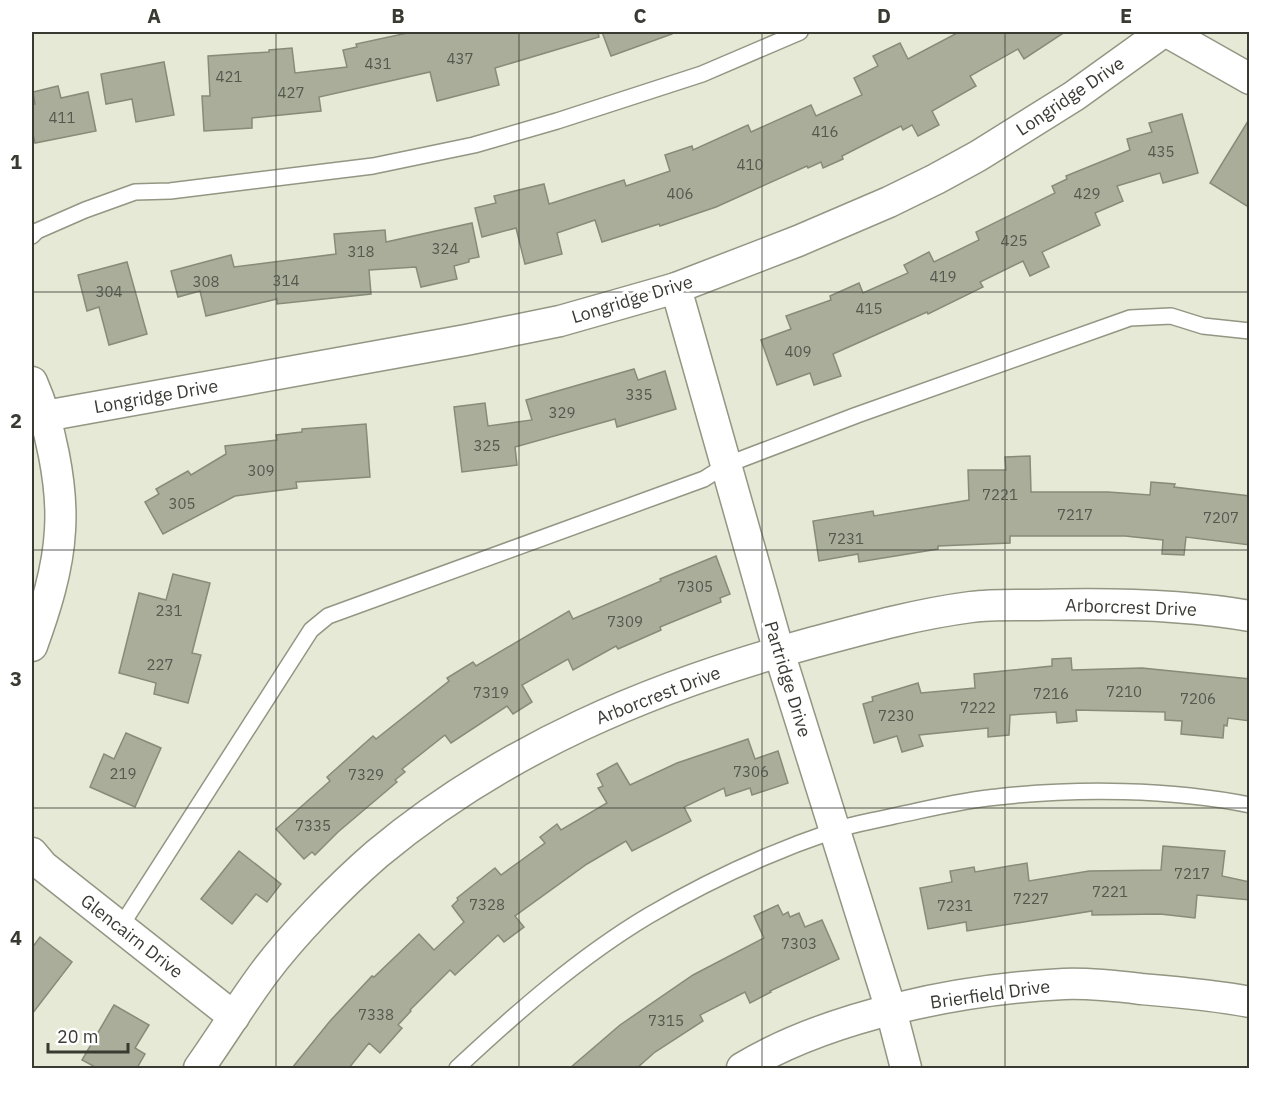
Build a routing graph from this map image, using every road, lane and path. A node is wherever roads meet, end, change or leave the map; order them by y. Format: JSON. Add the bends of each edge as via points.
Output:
{"nodes":[{"id":1,"x":800,"y":32,"type":"edge"},
{"id":2,"x":1165,"y":32,"type":"edge"},
{"id":3,"x":1250,"y":80,"type":"edge"},
{"id":4,"x":32,"y":236,"type":"edge"},
{"id":5,"x":676,"y":288,"type":"junction"},
{"id":6,"x":1250,"y":331,"type":"edge"},
{"id":7,"x":32,"y":382,"type":"edge"},
{"id":8,"x":45,"y":416,"type":"junction"},
{"id":9,"x":726,"y":465,"type":"junction"},
{"id":10,"x":1250,"y":616,"type":"edge"},
{"id":11,"x":32,"y":646,"type":"edge"},
{"id":12,"x":778,"y":652,"type":"junction"},
{"id":13,"x":1250,"y":805,"type":"edge"},
{"id":14,"x":834,"y":830,"type":"junction"},
{"id":15,"x":32,"y":853,"type":"edge"},
{"id":16,"x":121,"y":926,"type":"junction"},
{"id":17,"x":1250,"y":1002,"type":"edge"},
{"id":18,"x":891,"y":1010,"type":"junction"},
{"id":19,"x":234,"y":1017,"type":"junction"},
{"id":20,"x":200,"y":1068,"type":"edge"},
{"id":21,"x":457,"y":1068,"type":"edge"},
{"id":22,"x":742,"y":1068,"type":"edge"},
{"id":23,"x":906,"y":1068,"type":"edge"}],
"edges":[{"from":1,"to":4,"type":"lane","via":[[702,74],[474,145],[374,166],[135,192],[85,210]]},
{"from":2,"to":3,"type":"street"},
{"from":2,"to":5,"type":"street","name":"Longridge Drive","via":[[1074,96],[936,179],[798,241]]},
{"from":5,"to":8,"type":"street","name":"Longridge Drive","via":[[560,321]]},
{"from":5,"to":9,"type":"street","name":"Partridge Drive"},
{"from":6,"to":9,"type":"lane","via":[[1203,326],[1171,316],[1130,318]]},
{"from":7,"to":8,"type":"street"},
{"from":8,"to":11,"type":"street","via":[[54,460],[60,530],[54,571]]},
{"from":9,"to":12,"type":"street","name":"Partridge Drive"},
{"from":9,"to":16,"type":"lane","via":[[704,479],[328,616],[311,630]]},
{"from":10,"to":12,"type":"street","name":"Arborcrest Drive","via":[[1088,603],[972,606]]},
{"from":12,"to":14,"type":"street","name":"Partridge Drive"},
{"from":12,"to":19,"type":"street","name":"Arborcrest Drive","via":[[687,681],[603,715],[542,744],[427,814],[375,856],[291,940]]},
{"from":13,"to":14,"type":"lane","via":[[1211,797],[1105,791],[996,797]]},
{"from":14,"to":18,"type":"street","name":"Partridge Drive"},
{"from":14,"to":21,"type":"lane","via":[[727,874],[648,916],[512,1016]]},
{"from":15,"to":16,"type":"street","name":"Glencairn Drive"},
{"from":16,"to":19,"type":"street","name":"Glencairn Drive"},
{"from":17,"to":18,"type":"street","name":"Brierfield Drive","via":[[1161,990],[1066,984],[981,993]]},
{"from":18,"to":22,"type":"street","name":"Brierfield Drive","via":[[840,1024]]},
{"from":18,"to":23,"type":"street","name":"Partridge Drive"},
{"from":19,"to":20,"type":"street","name":"Arborcrest Drive"}]}
